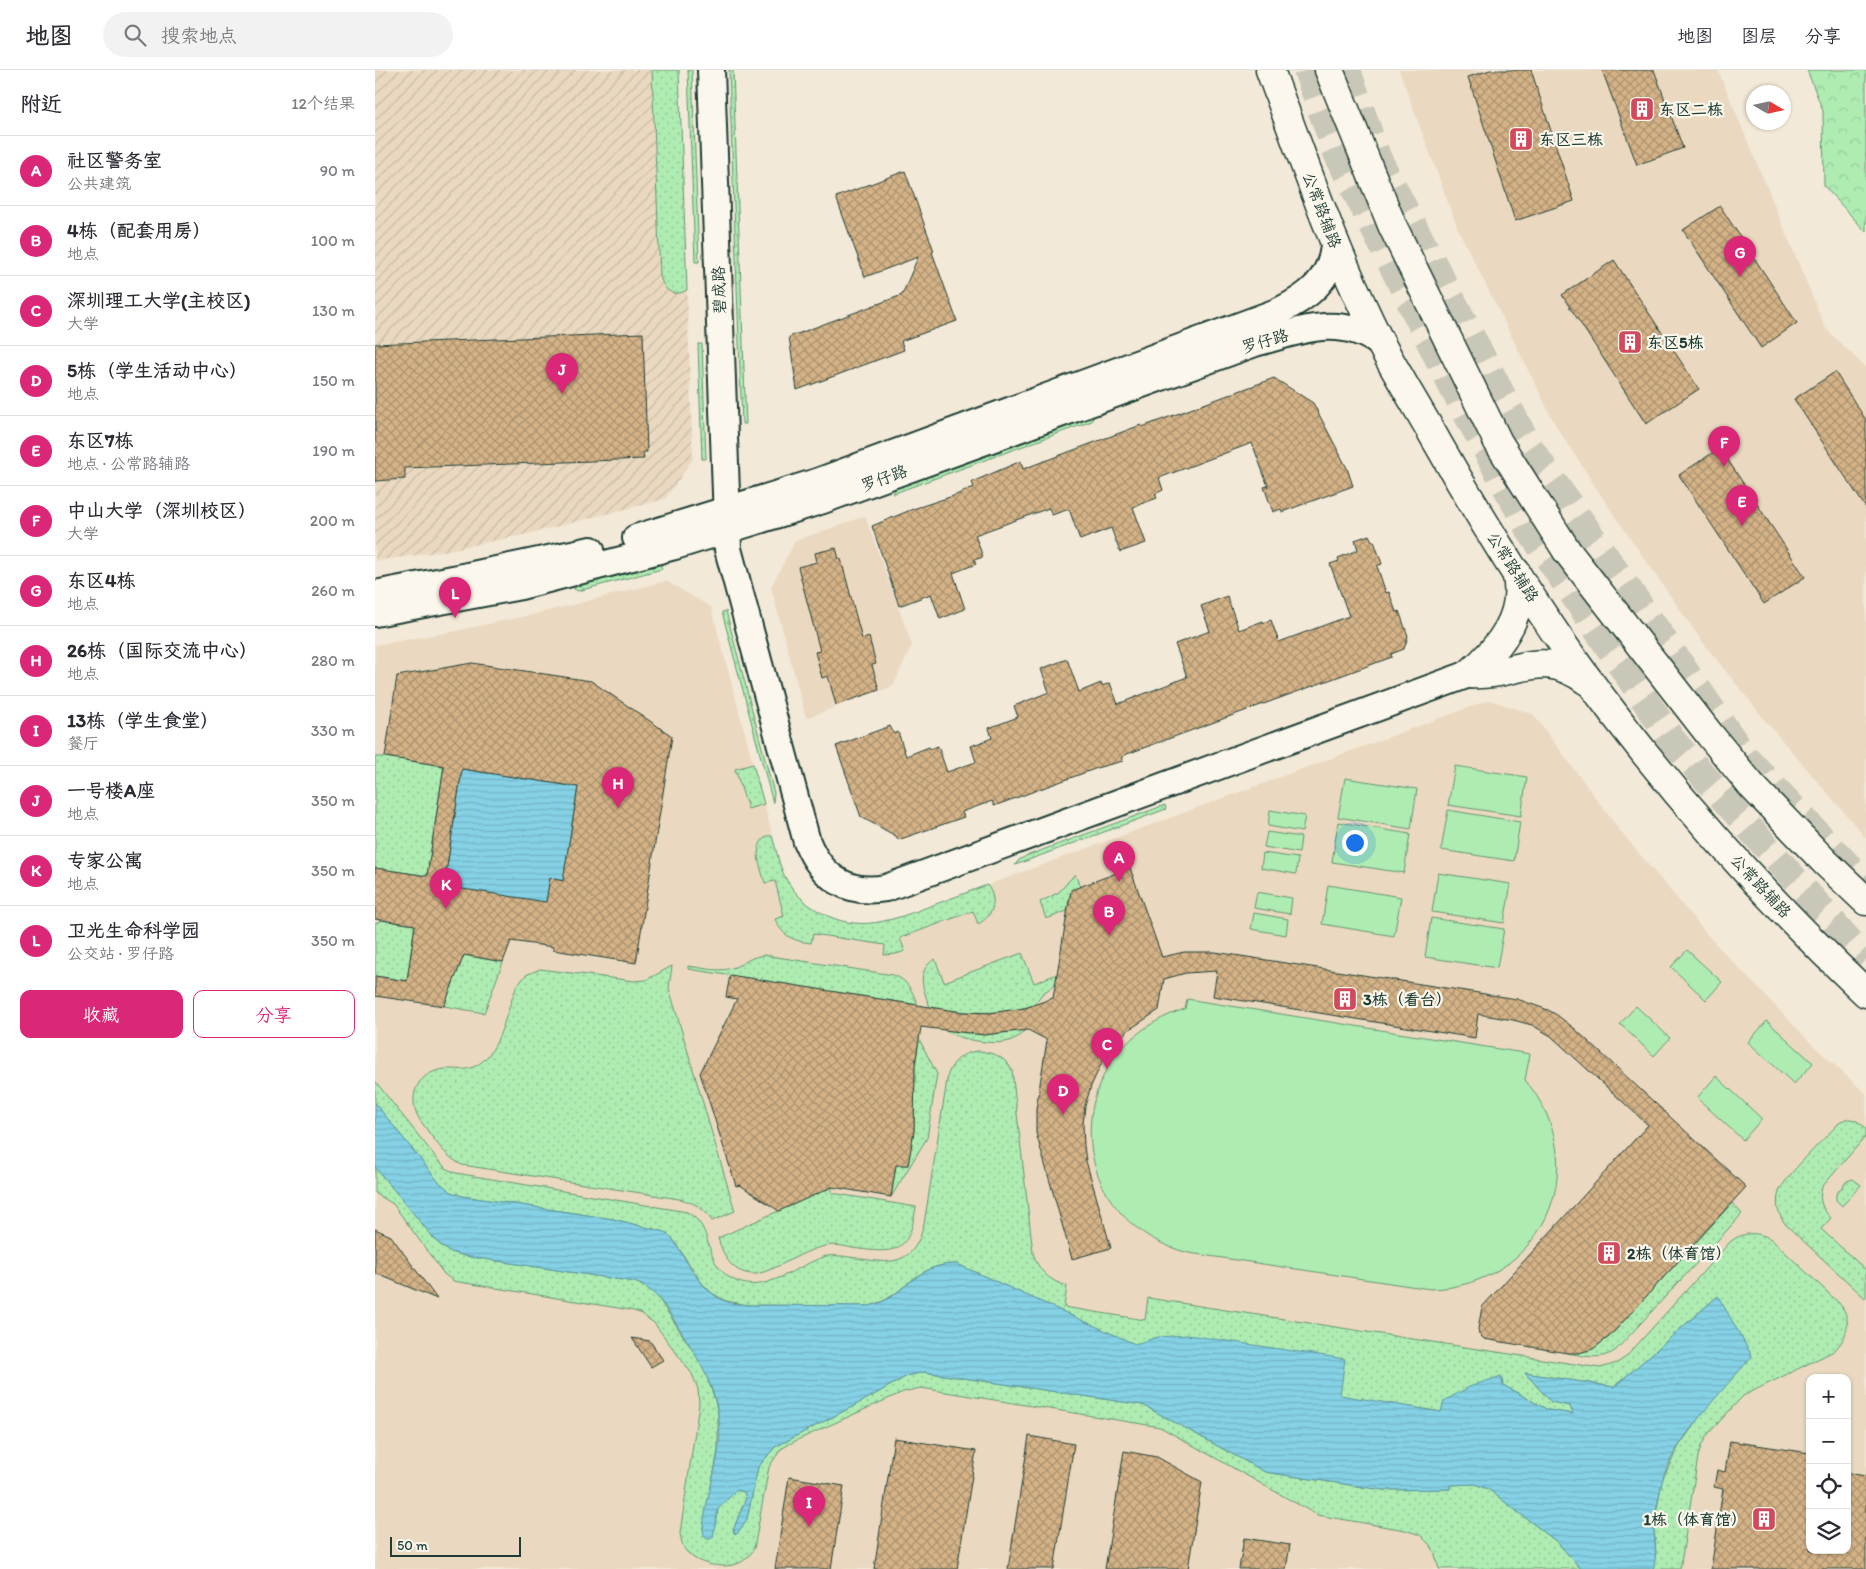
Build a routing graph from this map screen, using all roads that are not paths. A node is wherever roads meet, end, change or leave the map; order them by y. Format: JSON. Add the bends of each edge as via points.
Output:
{"nodes":[{"id":1,"x":711,"y":70,"type":"edge"},
{"id":2,"x":1269,"y":70,"type":"edge"},
{"id":3,"x":1329,"y":70,"type":"edge"},
{"id":4,"x":1334,"y":244,"type":"junction"},
{"id":5,"x":1381,"y":344,"type":"junction"},
{"id":6,"x":727,"y":520,"type":"junction"},
{"id":7,"x":1516,"y":572,"type":"junction"},
{"id":8,"x":375,"y":594,"type":"edge"},
{"id":9,"x":375,"y":613,"type":"edge"},
{"id":10,"x":1469,"y":674,"type":"junction"},
{"id":11,"x":1592,"y":684,"type":"junction"},
{"id":12,"x":1866,"y":901,"type":"edge"},
{"id":13,"x":1866,"y":993,"type":"edge"}],
"edges":[{"from":1,"to":6,"type":"main road","name":"碧成路"},
{"from":2,"to":4,"type":"main road","name":"公常路辅路"},
{"from":3,"to":12,"type":"main road","via":[[1392,225],[1498,442],[1567,551],[1751,785]]},
{"from":4,"to":5,"type":"main road","name":"公常路辅路"},
{"from":4,"to":6,"type":"main road","name":"罗仔路","via":[[1328,268],[1318,285],[1311,293],[1277,312],[817,482]]},
{"from":5,"to":6,"type":"main road","name":"罗仔路","via":[[1360,331],[1342,326],[1307,330],[1255,343],[823,500]]},
{"from":5,"to":7,"type":"main road","name":"公常路辅路","via":[[1481,518]]},
{"from":6,"to":8,"type":"main road","name":"罗仔路"},
{"from":6,"to":9,"type":"main road","name":"罗仔路","via":[[675,546],[521,586]]},
{"from":6,"to":10,"type":"main road","name":"碧成路","via":[[728,549],[807,842],[817,863],[828,874],[856,888],[871,890],[893,886]]},
{"from":7,"to":10,"type":"main road","via":[[1517,601],[1509,630]]},
{"from":7,"to":11,"type":"main road","name":"公常路辅路"},
{"from":10,"to":11,"type":"main road","via":[[1494,674],[1532,664],[1547,664],[1572,671]]},
{"from":11,"to":13,"type":"main road","name":"公常路辅路","via":[[1714,836],[1778,906]]}]}
